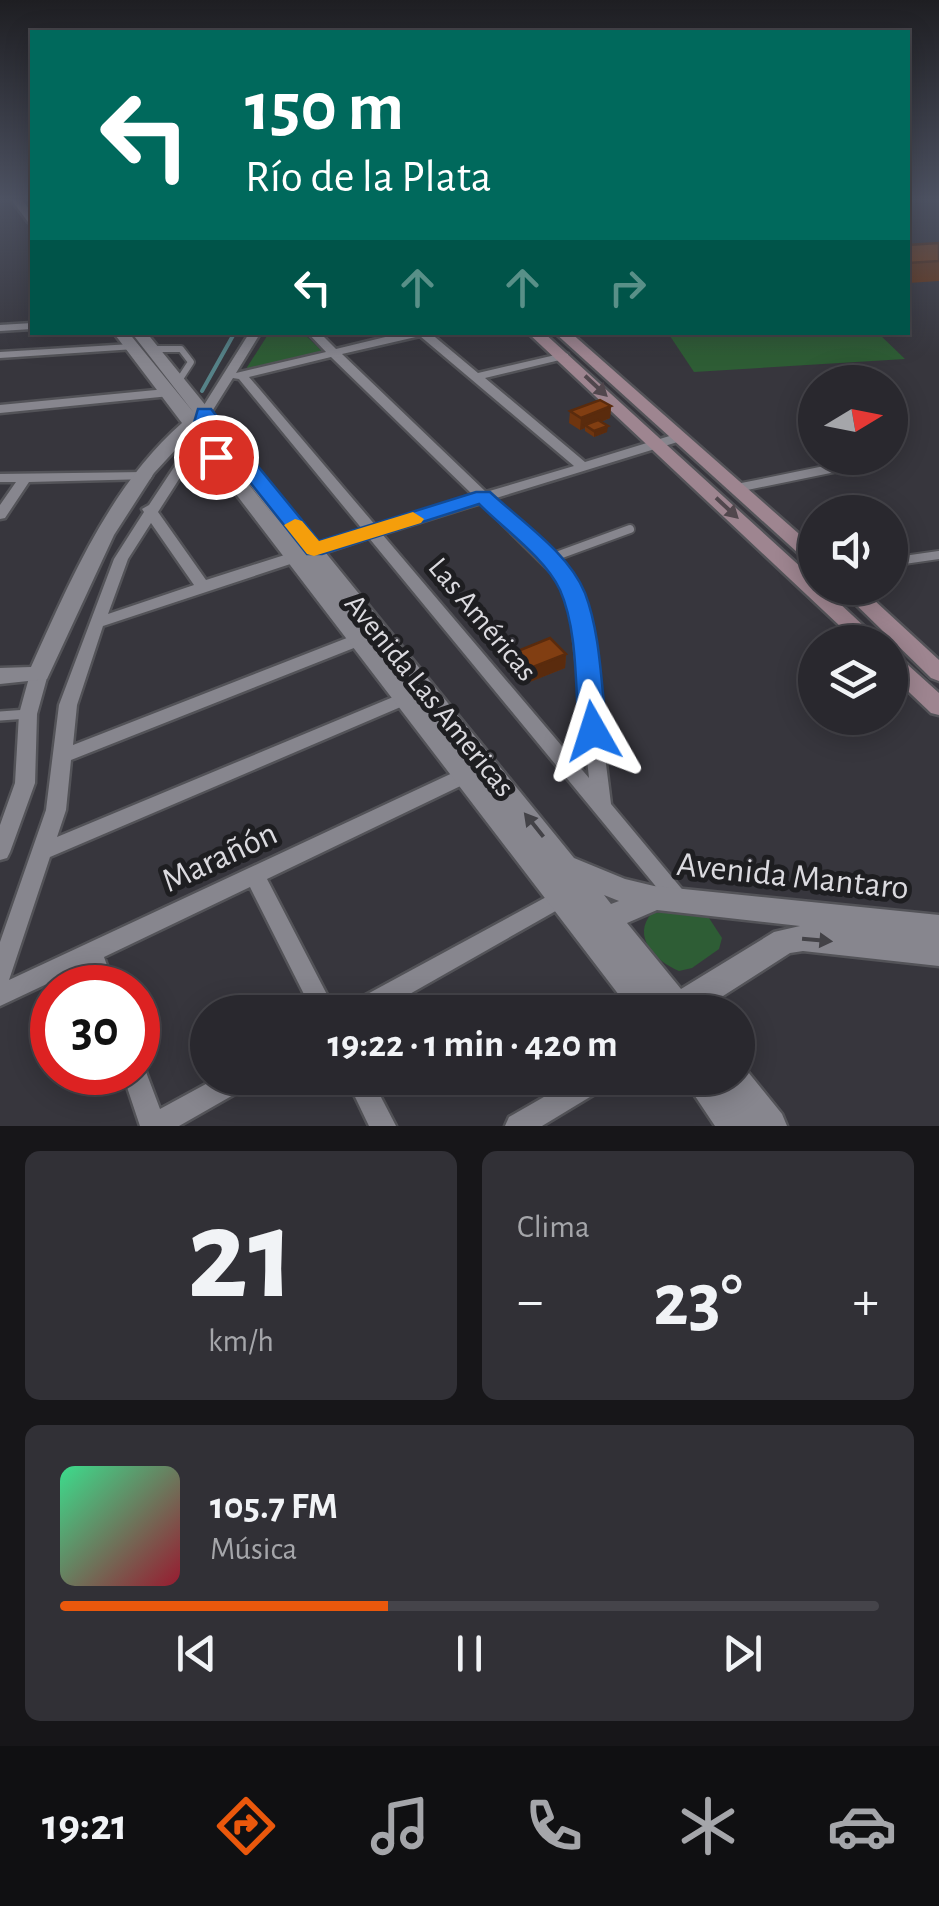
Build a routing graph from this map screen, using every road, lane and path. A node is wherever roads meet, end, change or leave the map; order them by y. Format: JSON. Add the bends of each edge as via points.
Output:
{"nodes":[{"id":1,"x":30,"y":326,"type":"edge"},
{"id":2,"x":0,"y":328,"type":"edge"},
{"id":3,"x":254,"y":335,"type":"edge"},
{"id":4,"x":315,"y":335,"type":"edge"},
{"id":5,"x":410,"y":335,"type":"edge"},
{"id":6,"x":426,"y":335,"type":"edge"},
{"id":7,"x":538,"y":335,"type":"edge"},
{"id":8,"x":564,"y":335,"type":"edge"},
{"id":9,"x":140,"y":342,"type":"edge"},
{"id":10,"x":335,"y":353,"type":"junction"},
{"id":11,"x":3,"y":354,"type":"edge"},
{"id":12,"x":564,"y":356,"type":"junction"},
{"id":13,"x":0,"y":370,"type":"edge"},
{"id":14,"x":242,"y":375,"type":"junction"},
{"id":15,"x":476,"y":378,"type":"junction"},
{"id":16,"x":223,"y":380,"type":"junction"},
{"id":17,"x":172,"y":388,"type":"junction"},
{"id":18,"x":0,"y":409,"type":"edge"},
{"id":19,"x":198,"y":424,"type":"junction"},
{"id":20,"x":680,"y":437,"type":"junction"},
{"id":21,"x":655,"y":442,"type":"junction"},
{"id":22,"x":581,"y":465,"type":"junction"},
{"id":23,"x":801,"y":475,"type":"edge"},
{"id":24,"x":146,"y":476,"type":"junction"},
{"id":25,"x":0,"y":478,"type":"edge"},
{"id":26,"x":26,"y":478,"type":"junction"},
{"id":27,"x":737,"y":488,"type":"junction"},
{"id":28,"x":483,"y":496,"type":"junction"},
{"id":29,"x":150,"y":509,"type":"junction"},
{"id":30,"x":0,"y":515,"type":"edge"},
{"id":31,"x":630,"y":530,"type":"dead end"},
{"id":32,"x":374,"y":531,"type":"junction"},
{"id":33,"x":798,"y":543,"type":"edge"},
{"id":34,"x":303,"y":554,"type":"junction"},
{"id":35,"x":939,"y":555,"type":"edge"},
{"id":36,"x":548,"y":559,"type":"junction"},
{"id":37,"x":908,"y":559,"type":"edge"},
{"id":38,"x":203,"y":587,"type":"junction"},
{"id":39,"x":866,"y":605,"type":"edge"},
{"id":40,"x":96,"y":623,"type":"junction"},
{"id":41,"x":852,"y":625,"type":"edge"},
{"id":42,"x":358,"y":640,"type":"junction"},
{"id":43,"x":939,"y":673,"type":"edge"},
{"id":44,"x":39,"y":674,"type":"junction"},
{"id":45,"x":0,"y":676,"type":"edge"},
{"id":46,"x":908,"y":678,"type":"edge"},
{"id":47,"x":404,"y":699,"type":"junction"},
{"id":48,"x":939,"y":706,"type":"edge"},
{"id":49,"x":28,"y":714,"type":"junction"},
{"id":50,"x":0,"y":716,"type":"edge"},
{"id":51,"x":63,"y":756,"type":"junction"},
{"id":52,"x":466,"y":775,"type":"junction"},
{"id":53,"x":602,"y":804,"type":"junction"},
{"id":54,"x":0,"y":852,"type":"edge"},
{"id":55,"x":40,"y":852,"type":"junction"},
{"id":56,"x":565,"y":864,"type":"junction"},
{"id":57,"x":254,"y":875,"type":"junction"},
{"id":58,"x":562,"y":898,"type":"junction"},
{"id":59,"x":667,"y":899,"type":"junction"},
{"id":60,"x":750,"y":908,"type":"junction"},
{"id":61,"x":596,"y":923,"type":"junction"},
{"id":62,"x":939,"y":928,"type":"edge"},
{"id":63,"x":91,"y":952,"type":"junction"},
{"id":64,"x":763,"y":952,"type":"junction"},
{"id":65,"x":939,"y":952,"type":"edge"},
{"id":66,"x":96,"y":965,"type":"edge"},
{"id":67,"x":0,"y":974,"type":"edge"},
{"id":68,"x":0,"y":995,"type":"edge"},
{"id":69,"x":315,"y":995,"type":"edge"},
{"id":70,"x":388,"y":995,"type":"edge"},
{"id":71,"x":656,"y":995,"type":"edge"},
{"id":72,"x":694,"y":995,"type":"edge"},
{"id":73,"x":142,"y":1095,"type":"edge"},
{"id":74,"x":209,"y":1095,"type":"edge"},
{"id":75,"x":367,"y":1095,"type":"edge"},
{"id":76,"x":570,"y":1095,"type":"edge"},
{"id":77,"x":712,"y":1095,"type":"edge"},
{"id":78,"x":745,"y":1095,"type":"edge"},
{"id":79,"x":153,"y":1126,"type":"edge"},
{"id":80,"x":383,"y":1126,"type":"edge"},
{"id":81,"x":518,"y":1126,"type":"edge"},
{"id":82,"x":736,"y":1126,"type":"edge"},
{"id":83,"x":770,"y":1126,"type":"edge"}],
"edges":[{"from":1,"to":2,"type":"street"},
{"from":3,"to":16,"type":"street"},
{"from":4,"to":10,"type":"street"},
{"from":5,"to":10,"type":"street"},
{"from":6,"to":15,"type":"street"},
{"from":7,"to":12,"type":"main road"},
{"from":8,"to":20,"type":"main road"},
{"from":9,"to":11,"type":"street"},
{"from":9,"to":17,"type":"street","name":"Avenida Las Americas"},
{"from":10,"to":14,"type":"street"},
{"from":10,"to":28,"type":"street"},
{"from":11,"to":13,"type":"street"},
{"from":12,"to":15,"type":"street"},
{"from":12,"to":21,"type":"main road","one_way":true},
{"from":14,"to":16,"type":"street"},
{"from":14,"to":32,"type":"street","name":"Las Américas"},
{"from":15,"to":22,"type":"street"},
{"from":16,"to":19,"type":"street"},
{"from":17,"to":18,"type":"street"},
{"from":17,"to":19,"type":"street","name":"Avenida Las Americas"},
{"from":19,"to":24,"type":"street"},
{"from":19,"to":29,"type":"street"},
{"from":19,"to":34,"type":"street","name":"Avenida Las Americas"},
{"from":20,"to":21,"type":"street"},
{"from":20,"to":27,"type":"main road"},
{"from":21,"to":22,"type":"street"},
{"from":21,"to":41,"type":"main road","one_way":true},
{"from":22,"to":28,"type":"street"},
{"from":23,"to":27,"type":"lane"},
{"from":24,"to":26,"type":"street"},
{"from":24,"to":44,"type":"street","via":[[92,559]]},
{"from":25,"to":26,"type":"street"},
{"from":26,"to":30,"type":"street"},
{"from":27,"to":33,"type":"main road"},
{"from":28,"to":32,"type":"street"},
{"from":28,"to":36,"type":"street"},
{"from":29,"to":38,"type":"street"},
{"from":29,"to":40,"type":"street"},
{"from":31,"to":36,"type":"lane"},
{"from":32,"to":34,"type":"street"},
{"from":32,"to":53,"type":"street","name":"Las Américas"},
{"from":34,"to":38,"type":"street"},
{"from":34,"to":42,"type":"street","name":"Avenida Las Americas"},
{"from":56,"to":34,"type":"street","name":"Avenida Las Americas","one_way":true},
{"from":35,"to":37,"type":"lane"},
{"from":36,"to":53,"type":"street","via":[[572,591],[580,620]]},
{"from":38,"to":40,"type":"street"},
{"from":39,"to":43,"type":"main road"},
{"from":40,"to":51,"type":"street","via":[[68,705]]},
{"from":42,"to":47,"type":"street","name":"Avenida Las Americas"},
{"from":42,"to":51,"type":"street"},
{"from":44,"to":45,"type":"street"},
{"from":44,"to":49,"type":"street"},
{"from":46,"to":48,"type":"main road"},
{"from":47,"to":52,"type":"street","name":"Avenida Las Americas"},
{"from":47,"to":55,"type":"street"},
{"from":49,"to":50,"type":"lane"},
{"from":49,"to":54,"type":"street","via":[[25,783]]},
{"from":51,"to":55,"type":"street","via":[[56,810]]},
{"from":52,"to":57,"type":"street","name":"Marañón"},
{"from":52,"to":58,"type":"street","name":"Avenida Las Americas"},
{"from":53,"to":59,"type":"street","name":"Las Américas"},
{"from":55,"to":67,"type":"street"},
{"from":56,"to":59,"type":"street","via":[[589,878]]},
{"from":56,"to":61,"type":"street","name":"Avenida Las Americas"},
{"from":57,"to":63,"type":"street","name":"Marañón"},
{"from":57,"to":69,"type":"street"},
{"from":58,"to":61,"type":"street","name":"Avenida Las Americas"},
{"from":58,"to":70,"type":"street"},
{"from":59,"to":60,"type":"street","name":"Avenida Mantaro"},
{"from":59,"to":61,"type":"street","name":"Avenida Mantaro"},
{"from":60,"to":62,"type":"street","name":"Avenida Mantaro"},
{"from":60,"to":64,"type":"street","via":[[770,934]]},
{"from":61,"to":71,"type":"street","name":"Avenida Las Americas"},
{"from":63,"to":66,"type":"street"},
{"from":63,"to":68,"type":"street","name":"Marañón"},
{"from":64,"to":65,"type":"street","name":"Avenida Mantaro","one_way":true,"via":[[803,938]]},
{"from":64,"to":72,"type":"street","name":"Avenida Mantaro"},
{"from":73,"to":79,"type":"street"},
{"from":74,"to":79,"type":"street"},
{"from":75,"to":80,"type":"street"},
{"from":76,"to":81,"type":"street"},
{"from":77,"to":82,"type":"street"},
{"from":78,"to":83,"type":"street"}]}
